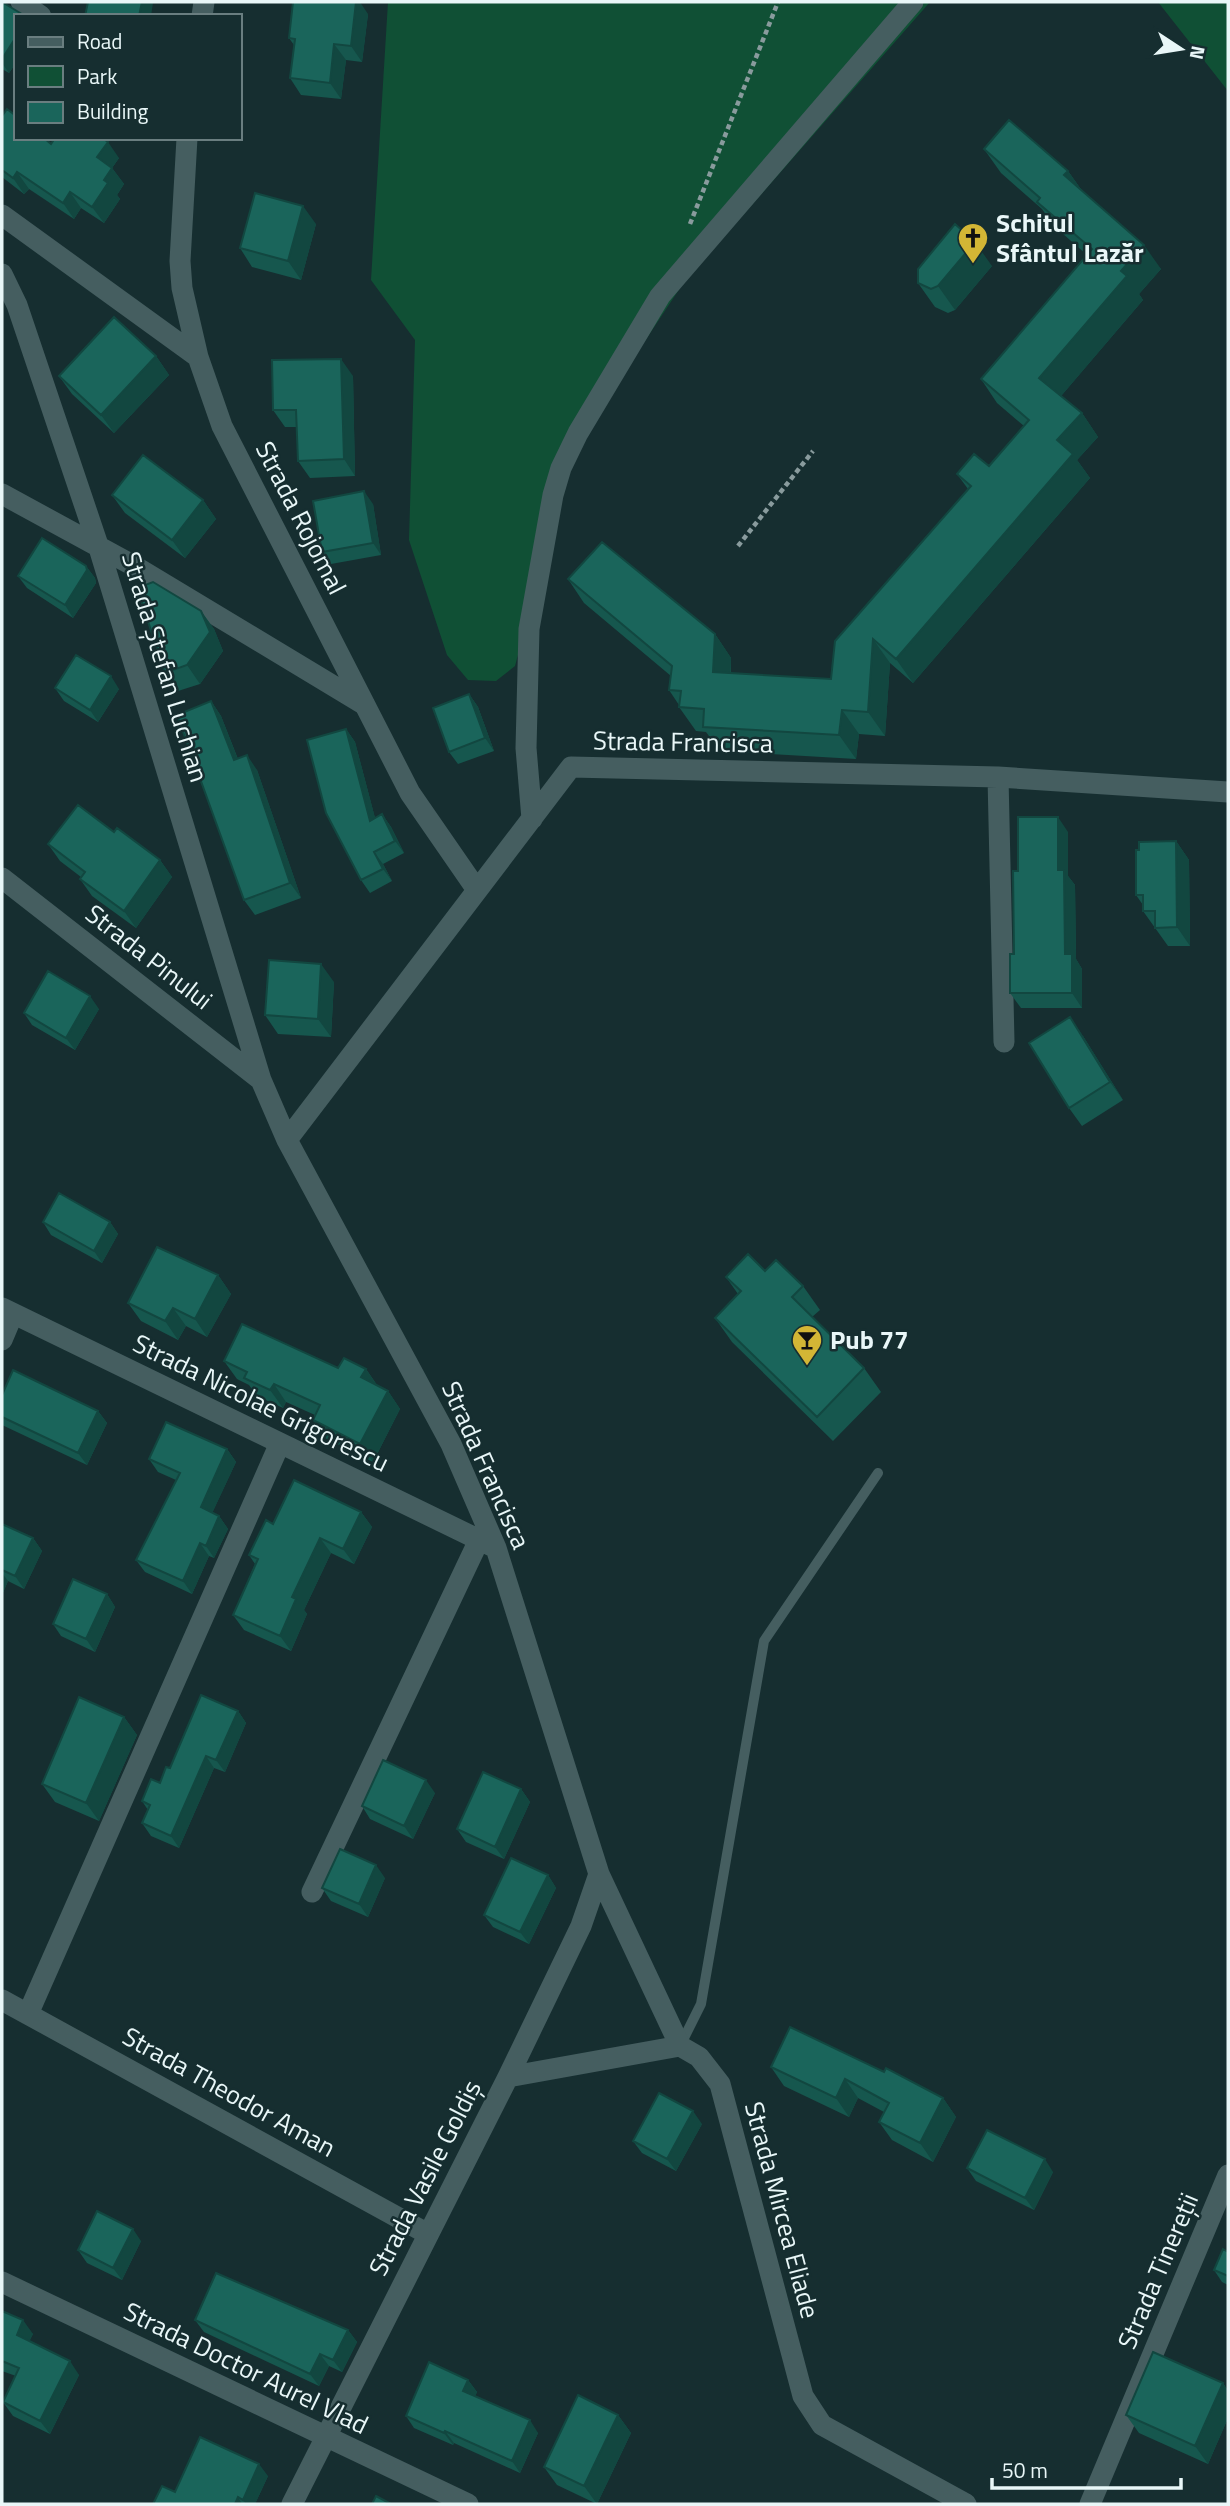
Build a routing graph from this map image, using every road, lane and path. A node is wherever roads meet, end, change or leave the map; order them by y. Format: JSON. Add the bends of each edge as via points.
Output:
{"nodes":[{"id":1,"x":21,"y":2,"type":"edge"},
{"id":2,"x":778,"y":2,"type":"edge"},
{"id":3,"x":913,"y":2,"type":"edge"},
{"id":4,"x":38,"y":14,"type":"edge"},
{"id":5,"x":187,"y":140,"type":"edge"},
{"id":6,"x":2,"y":215,"type":"edge"},
{"id":7,"x":685,"y":236,"type":"dead end"},
{"id":8,"x":2,"y":274,"type":"edge"},
{"id":9,"x":198,"y":357,"type":"junction"},
{"id":10,"x":813,"y":451,"type":"dead end"},
{"id":11,"x":2,"y":494,"type":"edge"},
{"id":12,"x":738,"y":546,"type":"dead end"},
{"id":13,"x":99,"y":548,"type":"junction"},
{"id":14,"x":365,"y":705,"type":"junction"},
{"id":15,"x":998,"y":778,"type":"junction"},
{"id":16,"x":1228,"y":792,"type":"edge"},
{"id":17,"x":532,"y":819,"type":"junction"},
{"id":18,"x":2,"y":878,"type":"edge"},
{"id":19,"x":477,"y":890,"type":"junction"},
{"id":20,"x":1004,"y":1042,"type":"dead end"},
{"id":21,"x":261,"y":1080,"type":"junction"},
{"id":22,"x":287,"y":1140,"type":"junction"},
{"id":23,"x":7,"y":1311,"type":"edge"},
{"id":24,"x":2,"y":1340,"type":"edge"},
{"id":25,"x":280,"y":1443,"type":"junction"},
{"id":26,"x":878,"y":1473,"type":"dead end"},
{"id":27,"x":487,"y":1544,"type":"junction"},
{"id":28,"x":599,"y":1874,"type":"junction"},
{"id":29,"x":312,"y":1892,"type":"dead end"},
{"id":30,"x":2,"y":2000,"type":"edge"},
{"id":31,"x":28,"y":2014,"type":"junction"},
{"id":32,"x":680,"y":2046,"type":"junction"},
{"id":33,"x":508,"y":2077,"type":"junction"},
{"id":34,"x":1228,"y":2175,"type":"edge"},
{"id":35,"x":428,"y":2234,"type":"junction"},
{"id":36,"x":2,"y":2282,"type":"edge"},
{"id":37,"x":325,"y":2438,"type":"junction"},
{"id":38,"x":292,"y":2504,"type":"edge"},
{"id":39,"x":467,"y":2504,"type":"edge"},
{"id":40,"x":966,"y":2504,"type":"edge"},
{"id":41,"x":1090,"y":2504,"type":"edge"}],
"edges":[{"from":1,"to":4,"type":"street"},
{"from":2,"to":7,"type":"path"},
{"from":3,"to":17,"type":"street","via":[[660,296],[561,468],[529,629],[526,748]]},
{"from":5,"to":9,"type":"street","name":"Strada Rojomal","via":[[180,261]]},
{"from":6,"to":9,"type":"street"},
{"from":8,"to":13,"type":"street","name":"Strada Ștefan Luchian","via":[[17,305]]},
{"from":9,"to":14,"type":"street","name":"Strada Rojomal","via":[[222,426]]},
{"from":10,"to":12,"type":"path"},
{"from":11,"to":13,"type":"street"},
{"from":13,"to":14,"type":"street"},
{"from":13,"to":21,"type":"street","name":"Strada Ștefan Luchian"},
{"from":14,"to":19,"type":"street","name":"Strada Rojomal","via":[[410,793]]},
{"from":15,"to":16,"type":"street"},
{"from":15,"to":17,"type":"street","name":"Strada Francisca","via":[[571,767]]},
{"from":15,"to":20,"type":"street"},
{"from":17,"to":19,"type":"street","name":"Strada Francisca"},
{"from":18,"to":21,"type":"street","name":"Strada Pinului"},
{"from":19,"to":22,"type":"street","name":"Strada Francisca"},
{"from":21,"to":22,"type":"street","name":"Strada Francisca"},
{"from":22,"to":27,"type":"street","name":"Strada Francisca","via":[[451,1444]]},
{"from":23,"to":24,"type":"street"},
{"from":23,"to":25,"type":"street","name":"Strada Nicolae Grigorescu"},
{"from":25,"to":27,"type":"street","name":"Strada Nicolae Grigorescu"},
{"from":25,"to":31,"type":"street"},
{"from":26,"to":32,"type":"lane","via":[[764,1641],[701,2004]]},
{"from":27,"to":28,"type":"street","name":"Strada Francisca"},
{"from":27,"to":29,"type":"street"},
{"from":28,"to":32,"type":"street","name":"Strada Mircea Eliade"},
{"from":28,"to":33,"type":"street","name":"Strada Vasile Goldiș","via":[[581,1926]]},
{"from":30,"to":31,"type":"street","name":"Strada Theodor Aman"},
{"from":31,"to":35,"type":"street","name":"Strada Theodor Aman"},
{"from":32,"to":33,"type":"street"},
{"from":32,"to":40,"type":"street","name":"Strada Mircea Eliade","via":[[699,2057],[720,2084],[803,2396],[822,2425]]},
{"from":33,"to":35,"type":"street","name":"Strada Vasile Goldiș"},
{"from":34,"to":41,"type":"street","name":"Strada Tinereții"},
{"from":35,"to":37,"type":"street","name":"Strada Vasile Goldiș"},
{"from":36,"to":37,"type":"street","name":"Strada Doctor Aurel Vlad"},
{"from":37,"to":38,"type":"street","name":"Strada Vasile Goldiș"},
{"from":37,"to":39,"type":"street","name":"Strada Doctor Aurel Vlad"}]}
